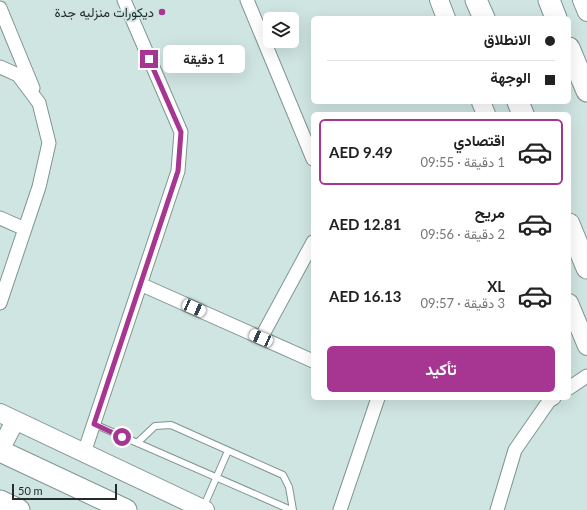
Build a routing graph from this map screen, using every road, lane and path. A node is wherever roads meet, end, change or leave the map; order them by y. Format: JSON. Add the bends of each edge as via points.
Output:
{"nodes":[{"id":1,"x":124,"y":0,"type":"edge"},
{"id":2,"x":247,"y":0,"type":"edge"},
{"id":3,"x":439,"y":0,"type":"edge"},
{"id":4,"x":476,"y":0,"type":"edge"},
{"id":5,"x":549,"y":0,"type":"edge"},
{"id":6,"x":582,"y":0,"type":"edge"},
{"id":7,"x":0,"y":8,"type":"edge"},
{"id":8,"x":587,"y":12,"type":"edge"},
{"id":9,"x":445,"y":16,"type":"edge"},
{"id":10,"x":483,"y":16,"type":"edge"},
{"id":11,"x":555,"y":16,"type":"edge"},
{"id":12,"x":571,"y":53,"type":"edge"},
{"id":13,"x":0,"y":67,"type":"edge"},
{"id":14,"x":587,"y":91,"type":"edge"},
{"id":15,"x":39,"y":103,"type":"junction"},
{"id":16,"x":311,"y":154,"type":"edge"},
{"id":17,"x":0,"y":218,"type":"edge"},
{"id":18,"x":25,"y":229,"type":"junction"},
{"id":19,"x":571,"y":229,"type":"edge"},
{"id":20,"x":311,"y":246,"type":"edge"},
{"id":21,"x":587,"y":268,"type":"edge"},
{"id":22,"x":140,"y":284,"type":"junction"},
{"id":23,"x":0,"y":303,"type":"edge"},
{"id":24,"x":571,"y":308,"type":"edge"},
{"id":25,"x":261,"y":338,"type":"junction"},
{"id":26,"x":587,"y":346,"type":"edge"},
{"id":27,"x":311,"y":360,"type":"edge"},
{"id":28,"x":587,"y":376,"type":"edge"},
{"id":29,"x":571,"y":387,"type":"edge"},
{"id":30,"x":377,"y":400,"type":"edge"},
{"id":31,"x":551,"y":400,"type":"edge"},
{"id":32,"x":8,"y":417,"type":"edge"},
{"id":33,"x":94,"y":424,"type":"junction"},
{"id":34,"x":137,"y":444,"type":"junction"},
{"id":35,"x":0,"y":450,"type":"edge"},
{"id":36,"x":228,"y":450,"type":"junction"},
{"id":37,"x":84,"y":453,"type":"junction"},
{"id":38,"x":216,"y":478,"type":"junction"},
{"id":39,"x":0,"y":501,"type":"edge"},
{"id":40,"x":19,"y":510,"type":"edge"},
{"id":41,"x":126,"y":510,"type":"edge"},
{"id":42,"x":204,"y":510,"type":"edge"},
{"id":43,"x":292,"y":510,"type":"edge"},
{"id":44,"x":340,"y":510,"type":"edge"},
{"id":45,"x":498,"y":510,"type":"edge"}],
"edges":[{"from":1,"to":22,"type":"street","via":[[181,132],[178,171]]},
{"from":2,"to":16,"type":"street"},
{"from":3,"to":9,"type":"main road"},
{"from":4,"to":10,"type":"main road"},
{"from":5,"to":11,"type":"main road"},
{"from":6,"to":8,"type":"main road"},
{"from":7,"to":15,"type":"street"},
{"from":12,"to":14,"type":"main road"},
{"from":13,"to":15,"type":"street","via":[[18,75]]},
{"from":15,"to":18,"type":"street","via":[[49,143],[39,187]]},
{"from":17,"to":18,"type":"street"},
{"from":18,"to":23,"type":"street"},
{"from":19,"to":21,"type":"main road"},
{"from":20,"to":25,"type":"street"},
{"from":22,"to":25,"type":"street"},
{"from":22,"to":33,"type":"street"},
{"from":24,"to":26,"type":"main road"},
{"from":25,"to":27,"type":"street"},
{"from":28,"to":29,"type":"street"},
{"from":30,"to":44,"type":"street"},
{"from":31,"to":45,"type":"street","via":[[515,450]]},
{"from":32,"to":35,"type":"main road"},
{"from":32,"to":37,"type":"main road"},
{"from":33,"to":34,"type":"lane"},
{"from":33,"to":37,"type":"street"},
{"from":34,"to":36,"type":"lane","via":[[156,426],[171,425]]},
{"from":34,"to":38,"type":"lane"},
{"from":35,"to":41,"type":"main road"},
{"from":36,"to":38,"type":"lane"},
{"from":36,"to":43,"type":"lane","via":[[283,475],[289,487]]},
{"from":37,"to":42,"type":"main road"},
{"from":38,"to":42,"type":"lane"},
{"from":38,"to":43,"type":"lane"},
{"from":39,"to":40,"type":"main road"}]}
